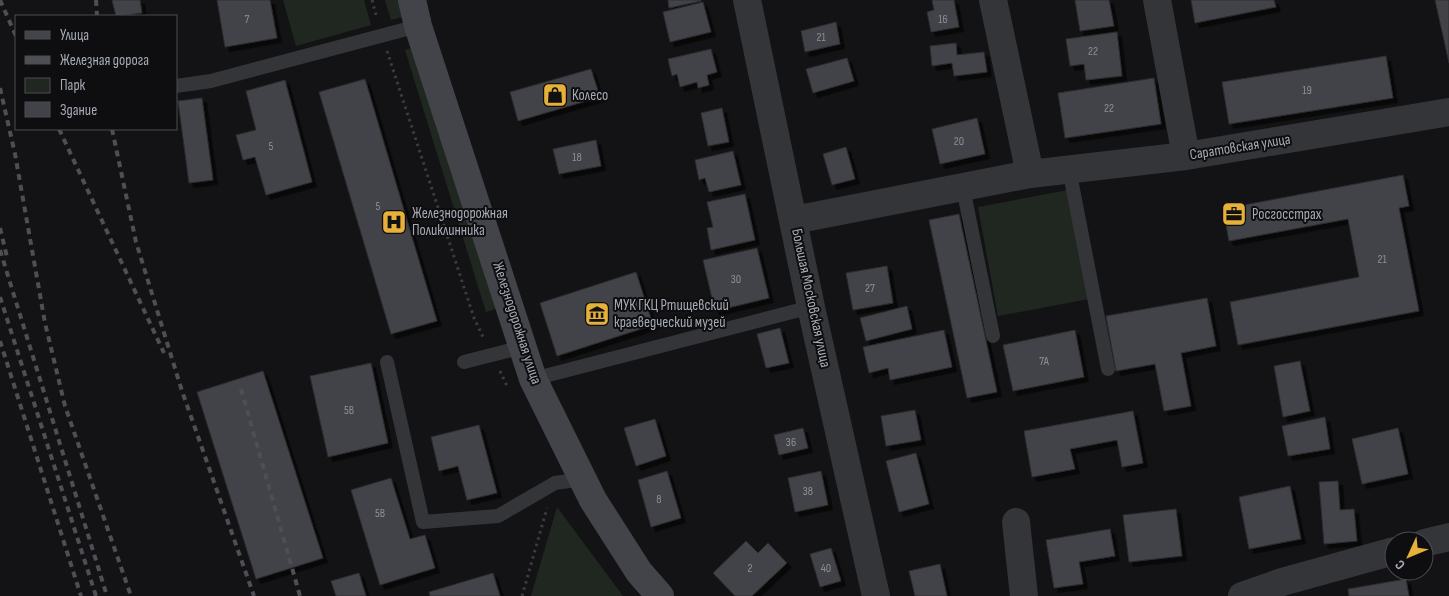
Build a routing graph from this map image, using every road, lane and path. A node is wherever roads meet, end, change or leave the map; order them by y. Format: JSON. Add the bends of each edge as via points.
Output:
{"nodes":[{"id":1,"x":747,"y":0,"type":"edge"},
{"id":2,"x":993,"y":0,"type":"edge"},
{"id":3,"x":1157,"y":0,"type":"edge"},
{"id":4,"x":416,"y":13,"type":"edge"},
{"id":5,"x":178,"y":86,"type":"edge"},
{"id":6,"x":1449,"y":112,"type":"edge"},
{"id":7,"x":1186,"y":156,"type":"junction"},
{"id":8,"x":1069,"y":169,"type":"junction"},
{"id":9,"x":1030,"y":174,"type":"junction"},
{"id":10,"x":963,"y":188,"type":"junction"},
{"id":11,"x":794,"y":220,"type":"junction"},
{"id":12,"x":812,"y":307,"type":"junction"},
{"id":13,"x":992,"y":336,"type":"dead end"},
{"id":14,"x":523,"y":347,"type":"junction"},
{"id":15,"x":387,"y":362,"type":"dead end"},
{"id":16,"x":464,"y":362,"type":"dead end"},
{"id":17,"x":1108,"y":369,"type":"dead end"},
{"id":18,"x":533,"y":379,"type":"junction"},
{"id":19,"x":583,"y":479,"type":"junction"},
{"id":20,"x":554,"y":483,"type":"junction"},
{"id":21,"x":1016,"y":522,"type":"dead end"},
{"id":22,"x":1449,"y":537,"type":"edge"},
{"id":23,"x":1434,"y":540,"type":"edge"},
{"id":24,"x":1384,"y":554,"type":"edge"},
{"id":25,"x":1283,"y":589,"type":"edge"},
{"id":26,"x":522,"y":596,"type":"edge"},
{"id":27,"x":660,"y":596,"type":"edge"},
{"id":28,"x":876,"y":596,"type":"edge"},
{"id":29,"x":1024,"y":596,"type":"edge"},
{"id":30,"x":1242,"y":596,"type":"edge"}],
"edges":[{"from":1,"to":11,"type":"street","name":"Большая Московская улица"},
{"from":2,"to":9,"type":"street"},
{"from":3,"to":7,"type":"street"},
{"from":4,"to":5,"type":"lane","via":[[211,80]]},
{"from":4,"to":14,"type":"street","name":"Железнодорожная улица"},
{"from":6,"to":7,"type":"street","name":"Саратовская улица"},
{"from":7,"to":8,"type":"street","name":"Саратовская улица"},
{"from":8,"to":9,"type":"street","name":"Саратовская улица"},
{"from":8,"to":17,"type":"lane"},
{"from":9,"to":10,"type":"street","name":"Саратовская улица"},
{"from":10,"to":11,"type":"street","name":"Саратовская улица"},
{"from":10,"to":13,"type":"lane"},
{"from":11,"to":12,"type":"street","name":"Большая Московская улица"},
{"from":12,"to":18,"type":"lane"},
{"from":12,"to":28,"type":"street","name":"Большая Московская улица"},
{"from":14,"to":16,"type":"lane"},
{"from":14,"to":18,"type":"street","name":"Железнодорожная улица"},
{"from":15,"to":20,"type":"lane","via":[[423,522],[498,516]]},
{"from":18,"to":19,"type":"street","name":"Железнодорожная улица"},
{"from":19,"to":20,"type":"lane"},
{"from":19,"to":27,"type":"street","name":"Железнодорожная улица","via":[[639,572]]},
{"from":20,"to":26,"type":"path"},
{"from":21,"to":29,"type":"street"},
{"from":22,"to":23,"type":"street"},
{"from":24,"to":25,"type":"street"},
{"from":25,"to":30,"type":"street"}]}
